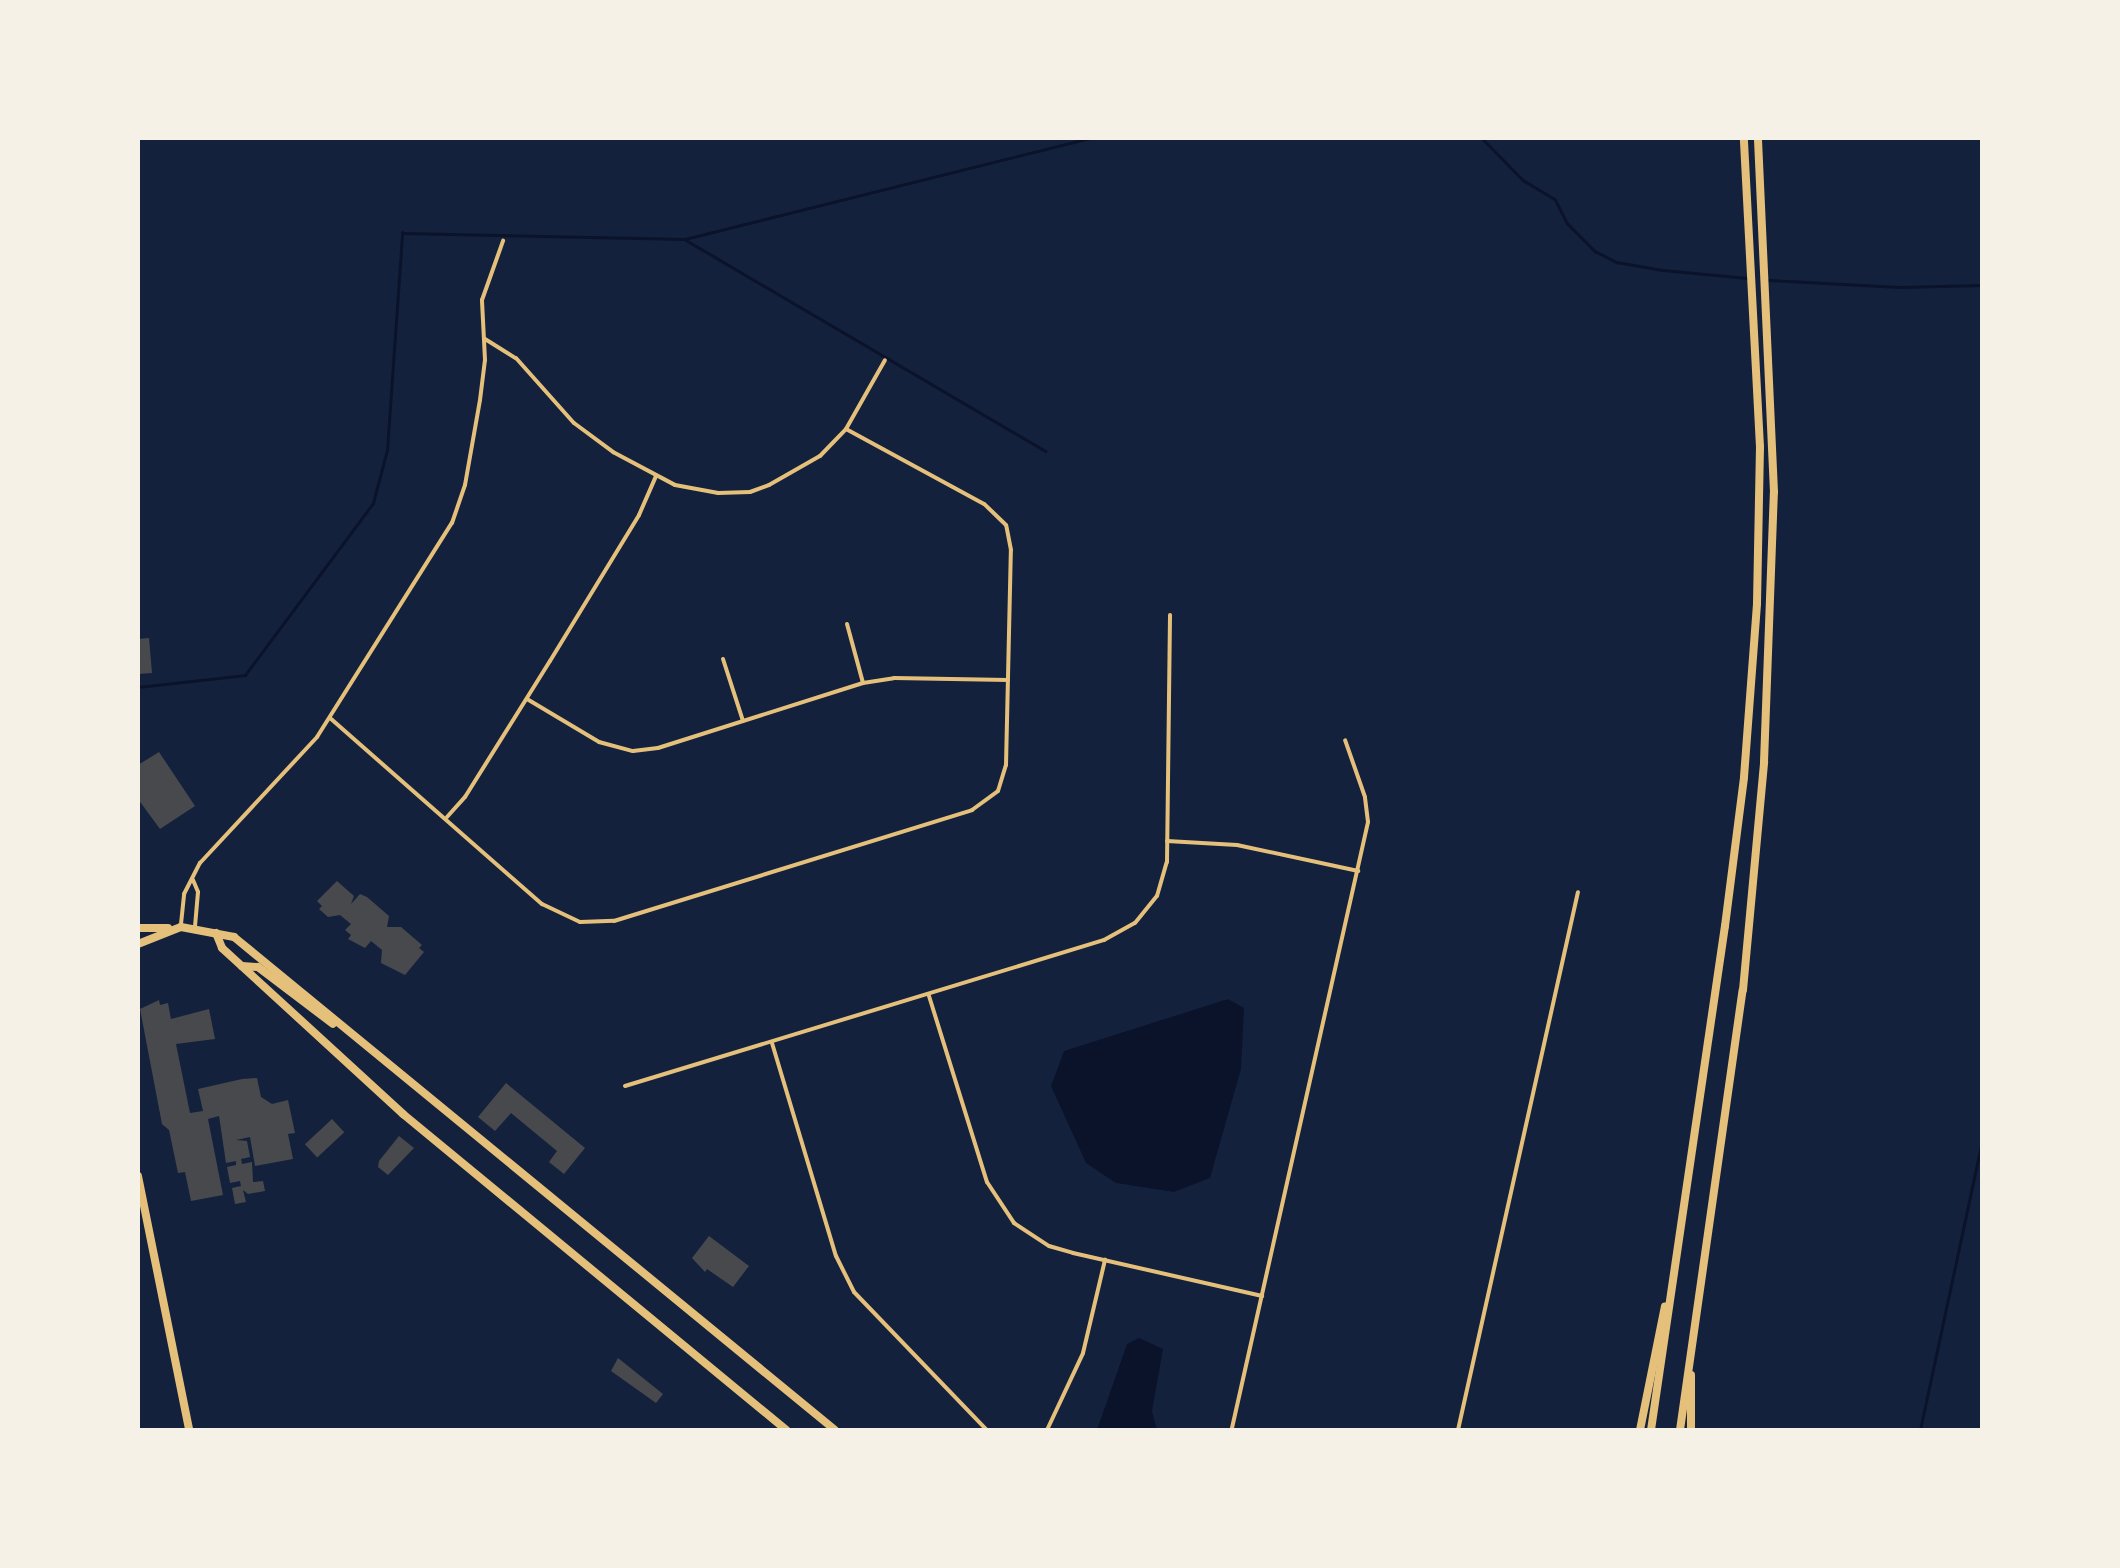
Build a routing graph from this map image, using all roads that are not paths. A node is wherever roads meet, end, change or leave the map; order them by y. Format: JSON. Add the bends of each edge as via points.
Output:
{"nodes":[{"id":1,"x":1744,"y":138,"type":"edge"},
{"id":2,"x":1758,"y":138,"type":"edge"},
{"id":3,"x":503,"y":241,"type":"dead end"},
{"id":4,"x":484,"y":340,"type":"junction"},
{"id":5,"x":885,"y":360,"type":"dead end"},
{"id":6,"x":846,"y":428,"type":"junction"},
{"id":7,"x":656,"y":476,"type":"junction"},
{"id":8,"x":1170,"y":615,"type":"dead end"},
{"id":9,"x":847,"y":624,"type":"dead end"},
{"id":10,"x":724,"y":659,"type":"dead end"},
{"id":11,"x":1008,"y":680,"type":"junction"},
{"id":12,"x":864,"y":683,"type":"junction"},
{"id":13,"x":527,"y":698,"type":"junction"},
{"id":14,"x":330,"y":718,"type":"junction"},
{"id":15,"x":742,"y":721,"type":"junction"},
{"id":16,"x":1345,"y":740,"type":"dead end"},
{"id":17,"x":446,"y":818,"type":"junction"},
{"id":18,"x":1168,"y":842,"type":"junction"},
{"id":19,"x":1358,"y":871,"type":"junction"},
{"id":20,"x":193,"y":880,"type":"junction"},
{"id":21,"x":1578,"y":892,"type":"dead end"},
{"id":22,"x":179,"y":927,"type":"junction"},
{"id":23,"x":138,"y":928,"type":"edge"},
{"id":24,"x":195,"y":928,"type":"junction"},
{"id":25,"x":216,"y":934,"type":"junction"},
{"id":26,"x":138,"y":944,"type":"edge"},
{"id":27,"x":242,"y":966,"type":"junction"},
{"id":28,"x":928,"y":994,"type":"junction"},
{"id":29,"x":354,"y":1036,"type":"junction"},
{"id":30,"x":771,"y":1042,"type":"junction"},
{"id":31,"x":624,"y":1086,"type":"dead end"},
{"id":32,"x":138,"y":1176,"type":"edge"},
{"id":33,"x":1105,"y":1260,"type":"junction"},
{"id":34,"x":1675,"y":1268,"type":"junction"},
{"id":35,"x":1262,"y":1296,"type":"junction"},
{"id":36,"x":1690,"y":1361,"type":"junction"},
{"id":37,"x":1232,"y":1428,"type":"dead end"},
{"id":38,"x":189,"y":1430,"type":"edge"},
{"id":39,"x":786,"y":1430,"type":"edge"},
{"id":40,"x":835,"y":1430,"type":"edge"},
{"id":41,"x":987,"y":1430,"type":"edge"},
{"id":42,"x":1047,"y":1430,"type":"edge"},
{"id":43,"x":1458,"y":1430,"type":"edge"},
{"id":44,"x":1640,"y":1430,"type":"edge"},
{"id":45,"x":1650,"y":1430,"type":"edge"},
{"id":46,"x":1680,"y":1430,"type":"edge"},
{"id":47,"x":1691,"y":1430,"type":"edge"}],
"edges":[{"from":1,"to":34,"type":"main road","via":[[1757,363],[1757,603],[1744,777]]},
{"from":2,"to":36,"type":"main road","via":[[1774,556],[1763,782],[1743,990]]},
{"from":3,"to":4,"type":"street","via":[[482,300]]},
{"from":4,"to":7,"type":"street","via":[[516,358],[574,423]]},
{"from":4,"to":14,"type":"street","via":[[480,400],[458,509]]},
{"from":5,"to":6,"type":"street"},
{"from":6,"to":7,"type":"street","via":[[805,466],[750,492],[698,491]]},
{"from":6,"to":11,"type":"street","via":[[1004,520],[1011,550]]},
{"from":7,"to":13,"type":"street"},
{"from":8,"to":18,"type":"street"},
{"from":9,"to":12,"type":"street"},
{"from":10,"to":15,"type":"street"},
{"from":11,"to":12,"type":"street"},
{"from":11,"to":17,"type":"street","via":[[1006,764],[998,790],[984,803],[614,921],[580,922],[554,911]]},
{"from":12,"to":15,"type":"street"},
{"from":13,"to":15,"type":"street","via":[[624,750],[658,748]]},
{"from":13,"to":17,"type":"street"},
{"from":14,"to":17,"type":"street"},
{"from":14,"to":20,"type":"street","via":[[200,863]]},
{"from":16,"to":19,"type":"street","via":[[1367,810]]},
{"from":18,"to":19,"type":"street","via":[[1237,844]]},
{"from":18,"to":28,"type":"street","via":[[1158,896],[1125,932]]},
{"from":19,"to":35,"type":"street"},
{"from":20,"to":22,"type":"street"},
{"from":20,"to":24,"type":"street"},
{"from":21,"to":43,"type":"street"},
{"from":22,"to":23,"type":"main road"},
{"from":22,"to":24,"type":"main road"},
{"from":22,"to":26,"type":"main road"},
{"from":24,"to":25,"type":"main road"},
{"from":25,"to":27,"type":"main road"},
{"from":25,"to":29,"type":"main road","via":[[234,937]]},
{"from":27,"to":29,"type":"main road","via":[[258,967]]},
{"from":27,"to":39,"type":"main road","via":[[489,1189]]},
{"from":28,"to":30,"type":"street"},
{"from":28,"to":33,"type":"street","via":[[996,1200],[1030,1236]]},
{"from":29,"to":40,"type":"main road"},
{"from":30,"to":31,"type":"street"},
{"from":30,"to":41,"type":"street","via":[[836,1256],[854,1292]]},
{"from":32,"to":38,"type":"main road"},
{"from":33,"to":35,"type":"street"},
{"from":33,"to":42,"type":"street","via":[[1083,1353]]},
{"from":34,"to":44,"type":"main road"},
{"from":34,"to":45,"type":"main road"},
{"from":35,"to":37,"type":"street"},
{"from":36,"to":46,"type":"main road"},
{"from":36,"to":47,"type":"main road"}]}
